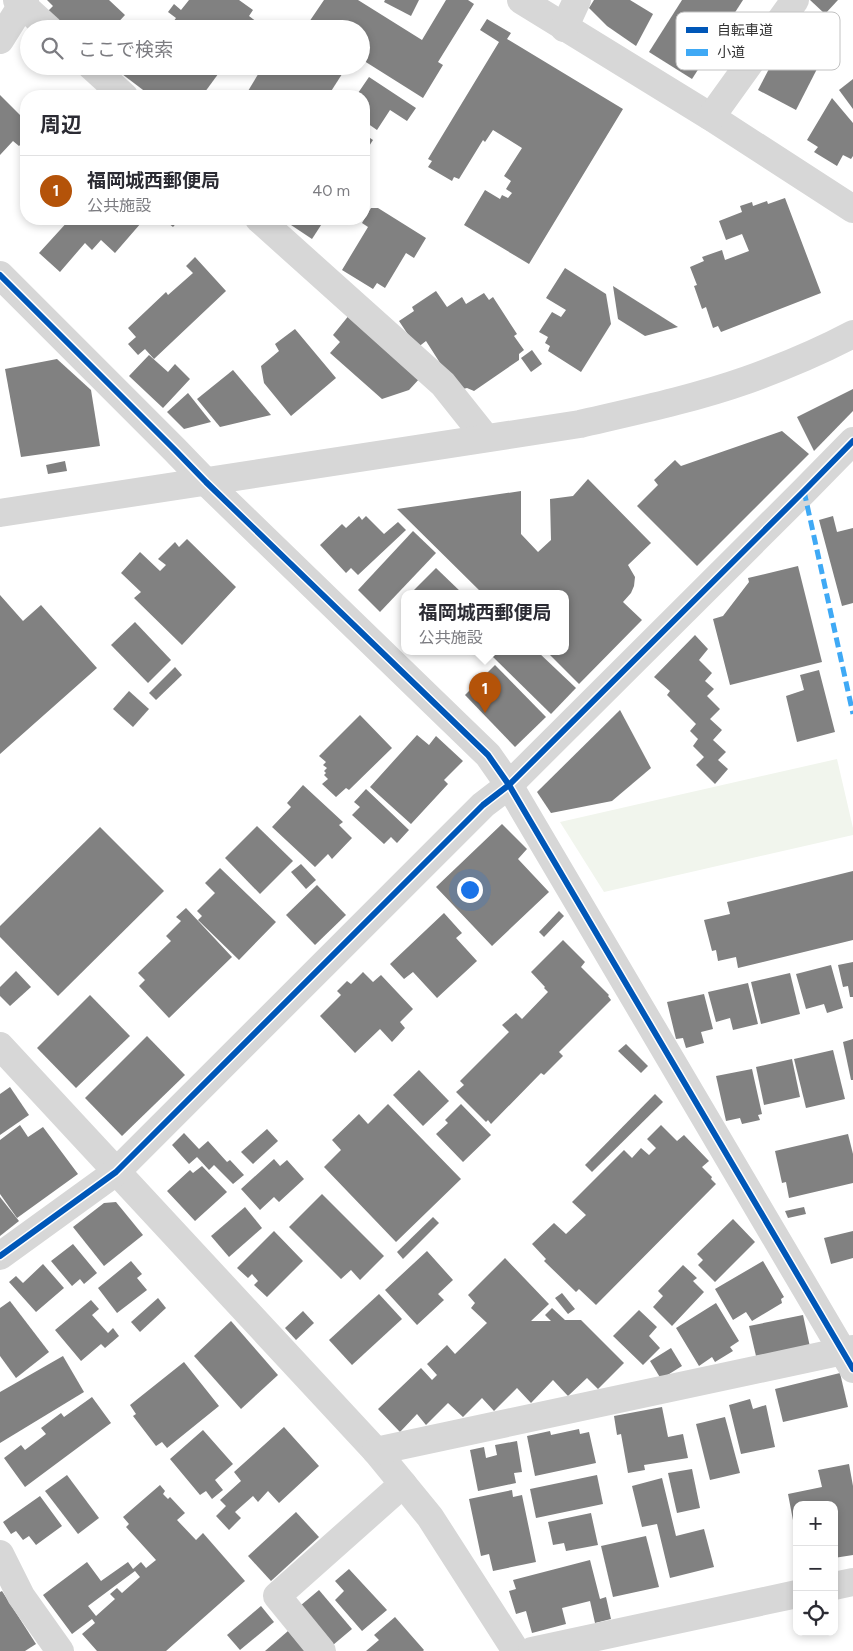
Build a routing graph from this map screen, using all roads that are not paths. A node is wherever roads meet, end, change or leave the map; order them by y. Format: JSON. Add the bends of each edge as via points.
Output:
{"nodes":[{"id":1,"x":521,"y":0,"type":"edge"},
{"id":2,"x":577,"y":0,"type":"edge"},
{"id":3,"x":794,"y":0,"type":"edge"},
{"id":4,"x":21,"y":1,"type":"edge"},
{"id":5,"x":785,"y":12,"type":"edge"},
{"id":6,"x":40,"y":20,"type":"edge"},
{"id":7,"x":564,"y":28,"type":"junction"},
{"id":8,"x":0,"y":40,"type":"edge"},
{"id":9,"x":744,"y":70,"type":"edge"},
{"id":10,"x":101,"y":75,"type":"edge"},
{"id":11,"x":117,"y":90,"type":"edge"},
{"id":12,"x":711,"y":117,"type":"junction"},
{"id":13,"x":850,"y":203,"type":"edge"},
{"id":14,"x":267,"y":225,"type":"edge"},
{"id":15,"x":0,"y":275,"type":"edge"},
{"id":16,"x":853,"y":334,"type":"edge"},
{"id":17,"x":486,"y":438,"type":"junction"},
{"id":18,"x":853,"y":441,"type":"edge"},
{"id":19,"x":206,"y":482,"type":"junction"},
{"id":20,"x":0,"y":513,"type":"edge"},
{"id":21,"x":509,"y":784,"type":"junction"},
{"id":22,"x":0,"y":1046,"type":"edge"},
{"id":23,"x":116,"y":1172,"type":"junction"},
{"id":24,"x":0,"y":1256,"type":"edge"},
{"id":25,"x":850,"y":1356,"type":"edge"},
{"id":26,"x":376,"y":1451,"type":"junction"},
{"id":27,"x":403,"y":1484,"type":"junction"},
{"id":28,"x":0,"y":1554,"type":"edge"},
{"id":29,"x":853,"y":1582,"type":"edge"},
{"id":30,"x":838,"y":1585,"type":"edge"},
{"id":31,"x":793,"y":1595,"type":"edge"},
{"id":32,"x":60,"y":1651,"type":"edge"},
{"id":33,"x":322,"y":1651,"type":"edge"},
{"id":34,"x":516,"y":1651,"type":"edge"},
{"id":35,"x":532,"y":1651,"type":"edge"}],
"edges":[{"from":1,"to":7,"type":"street"},
{"from":2,"to":7,"type":"street"},
{"from":3,"to":5,"type":"street"},
{"from":4,"to":6,"type":"street"},
{"from":4,"to":8,"type":"street"},
{"from":7,"to":12,"type":"street"},
{"from":9,"to":12,"type":"street"},
{"from":10,"to":11,"type":"street"},
{"from":12,"to":13,"type":"street"},
{"from":14,"to":17,"type":"street","via":[[443,384]]},
{"from":15,"to":19,"type":"street"},
{"from":16,"to":17,"type":"street","via":[[747,380],[671,402],[580,424]]},
{"from":17,"to":19,"type":"street"},
{"from":18,"to":21,"type":"street"},
{"from":19,"to":20,"type":"street"},
{"from":19,"to":21,"type":"street","via":[[488,755]]},
{"from":21,"to":23,"type":"street","via":[[476,812]]},
{"from":21,"to":25,"type":"street"},
{"from":22,"to":23,"type":"street"},
{"from":23,"to":24,"type":"street"},
{"from":23,"to":26,"type":"street"},
{"from":25,"to":26,"type":"street"},
{"from":26,"to":27,"type":"street"},
{"from":27,"to":33,"type":"street","via":[[277,1596]]},
{"from":27,"to":34,"type":"street","via":[[430,1517]]},
{"from":28,"to":32,"type":"street","via":[[21,1596]]},
{"from":29,"to":30,"type":"street"},
{"from":31,"to":35,"type":"street"}]}
